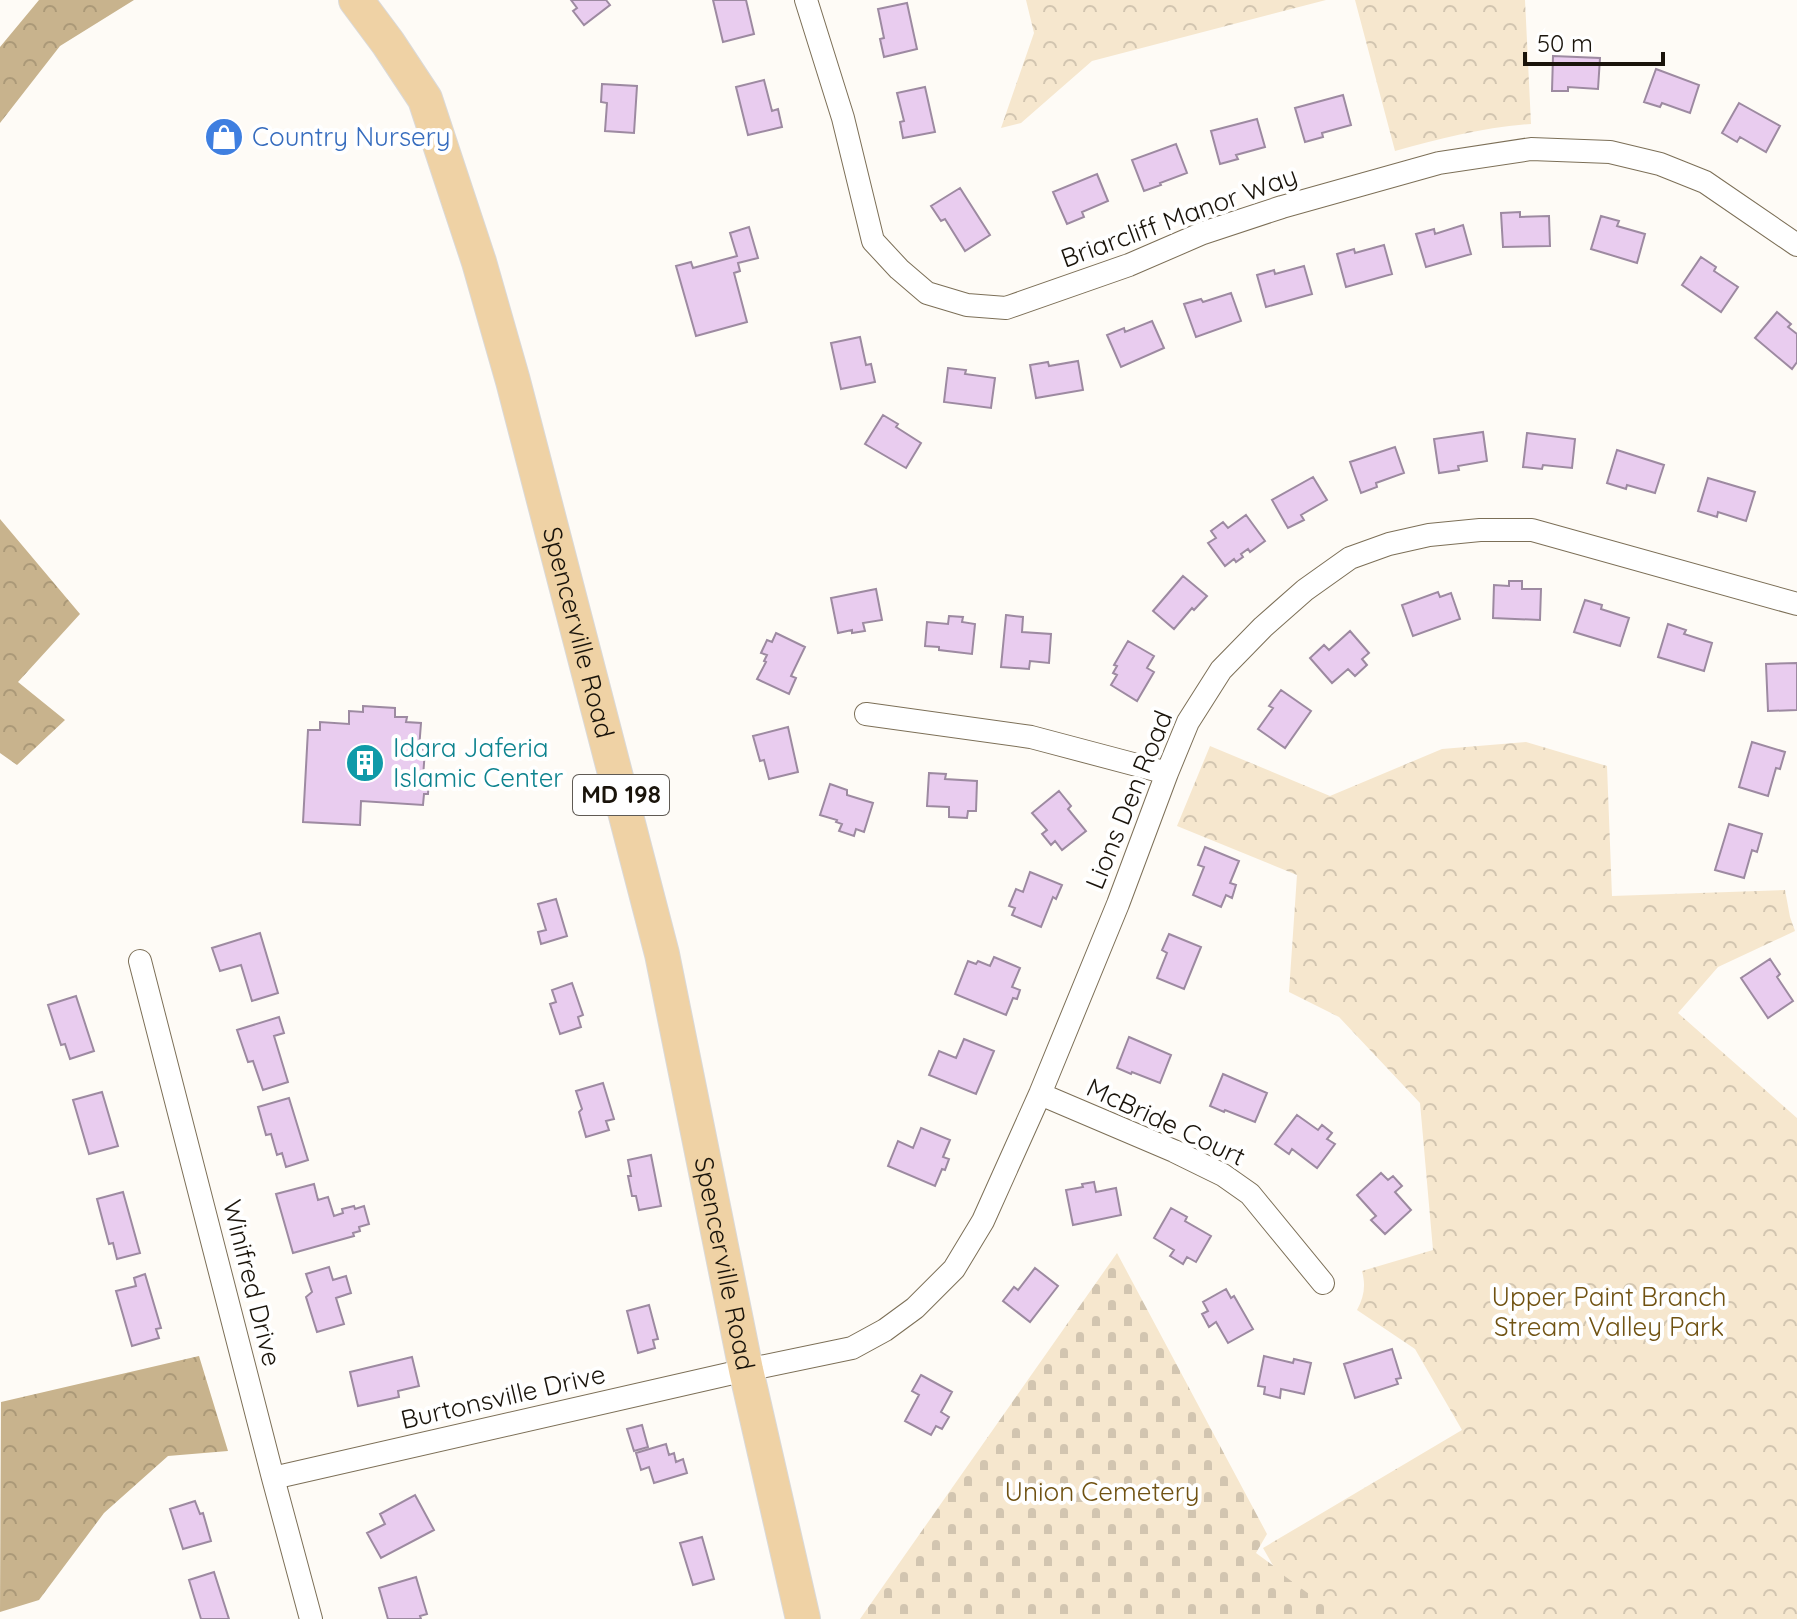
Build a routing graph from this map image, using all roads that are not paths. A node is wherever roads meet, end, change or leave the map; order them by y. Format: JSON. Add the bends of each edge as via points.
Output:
{"nodes":[{"id":1,"x":356,"y":0,"type":"edge"},
{"id":2,"x":806,"y":0,"type":"edge"},
{"id":3,"x":1797,"y":245,"type":"edge"},
{"id":4,"x":1797,"y":604,"type":"edge"},
{"id":5,"x":866,"y":714,"type":"dead end"},
{"id":6,"x":1167,"y":773,"type":"junction"},
{"id":7,"x":140,"y":961,"type":"dead end"},
{"id":8,"x":1040,"y":1094,"type":"junction"},
{"id":9,"x":1323,"y":1283,"type":"dead end"},
{"id":10,"x":746,"y":1370,"type":"junction"},
{"id":11,"x":273,"y":1478,"type":"junction"},
{"id":12,"x":311,"y":1619,"type":"edge"},
{"id":13,"x":803,"y":1619,"type":"edge"}],
"edges":[{"from":1,"to":10,"type":"main road","name":"Spencerville Road","number":"MD 198","via":[[425,99],[513,381],[662,954]]},
{"from":2,"to":3,"type":"street","name":"Briarcliff Manor Way","via":[[843,118],[873,241],[927,293],[967,305],[1006,308],[1282,207],[1439,163],[1531,149],[1610,152],[1660,164],[1705,182]]},
{"from":4,"to":6,"type":"street","name":"Lions Den Road","via":[[1532,530],[1480,530],[1389,544],[1350,558],[1305,590],[1221,670],[1188,722]]},
{"from":5,"to":6,"type":"street","via":[[1031,737]]},
{"from":6,"to":8,"type":"street","name":"Lions Den Road"},
{"from":7,"to":11,"type":"street","name":"Winifred Drive"},
{"from":8,"to":9,"type":"street","name":"McBride Court","via":[[1223,1175],[1250,1194]]},
{"from":8,"to":10,"type":"street","name":"Lions Den Road","via":[[983,1221],[954,1269],[915,1308],[852,1348]]},
{"from":10,"to":11,"type":"street","name":"Burtonsville Drive"},
{"from":10,"to":13,"type":"main road","name":"Spencerville Road","number":"MD 198"},
{"from":11,"to":12,"type":"street","name":"Winifred Drive"}]}
